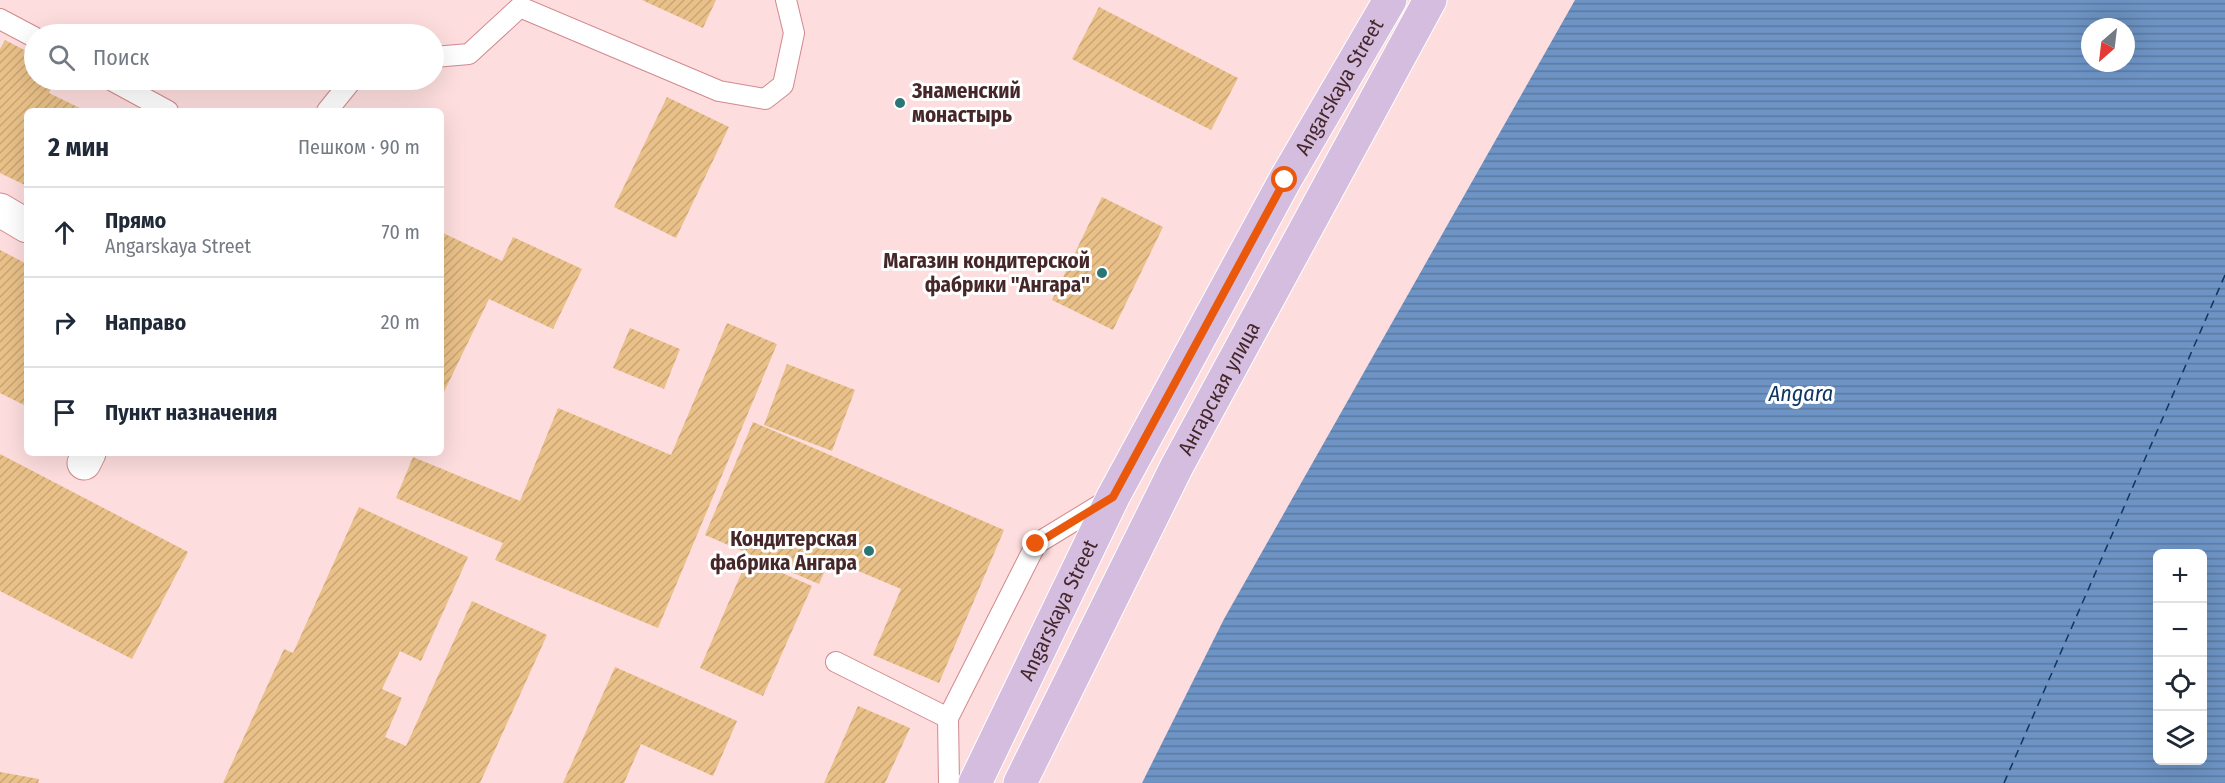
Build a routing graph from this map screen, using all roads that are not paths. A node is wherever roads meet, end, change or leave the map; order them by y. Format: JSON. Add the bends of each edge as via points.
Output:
{"nodes":[{"id":1,"x":786,"y":0,"type":"edge"},
{"id":2,"x":1390,"y":0,"type":"edge"},
{"id":3,"x":1430,"y":0,"type":"edge"},
{"id":4,"x":0,"y":18,"type":"edge"},
{"id":5,"x":24,"y":32,"type":"edge"},
{"id":6,"x":444,"y":56,"type":"edge"},
{"id":7,"x":129,"y":90,"type":"edge"},
{"id":8,"x":344,"y":90,"type":"edge"},
{"id":9,"x":162,"y":108,"type":"edge"},
{"id":10,"x":329,"y":108,"type":"edge"},
{"id":11,"x":0,"y":210,"type":"edge"},
{"id":12,"x":24,"y":224,"type":"edge"},
{"id":13,"x":1113,"y":497,"type":"junction"},
{"id":14,"x":836,"y":662,"type":"dead end"},
{"id":15,"x":948,"y":718,"type":"junction"},
{"id":16,"x":949,"y":783,"type":"edge"},
{"id":17,"x":975,"y":783,"type":"edge"},
{"id":18,"x":1020,"y":783,"type":"edge"}],
"edges":[{"from":1,"to":6,"type":"lane","via":[[794,33],[783,85],[765,99],[719,90],[520,7],[469,54]]},
{"from":2,"to":13,"type":"main road","name":"Angarskaya Street","via":[[1285,180]]},
{"from":3,"to":18,"type":"main road","name":"Ангарская улица","via":[[1177,466]]},
{"from":4,"to":5,"type":"lane"},
{"from":7,"to":9,"type":"lane"},
{"from":8,"to":10,"type":"lane"},
{"from":11,"to":12,"type":"street"},
{"from":13,"to":15,"type":"lane","via":[[1036,544]]},
{"from":13,"to":17,"type":"main road","name":"Angarskaya Street"},
{"from":14,"to":15,"type":"lane"},
{"from":15,"to":16,"type":"lane"}]}
